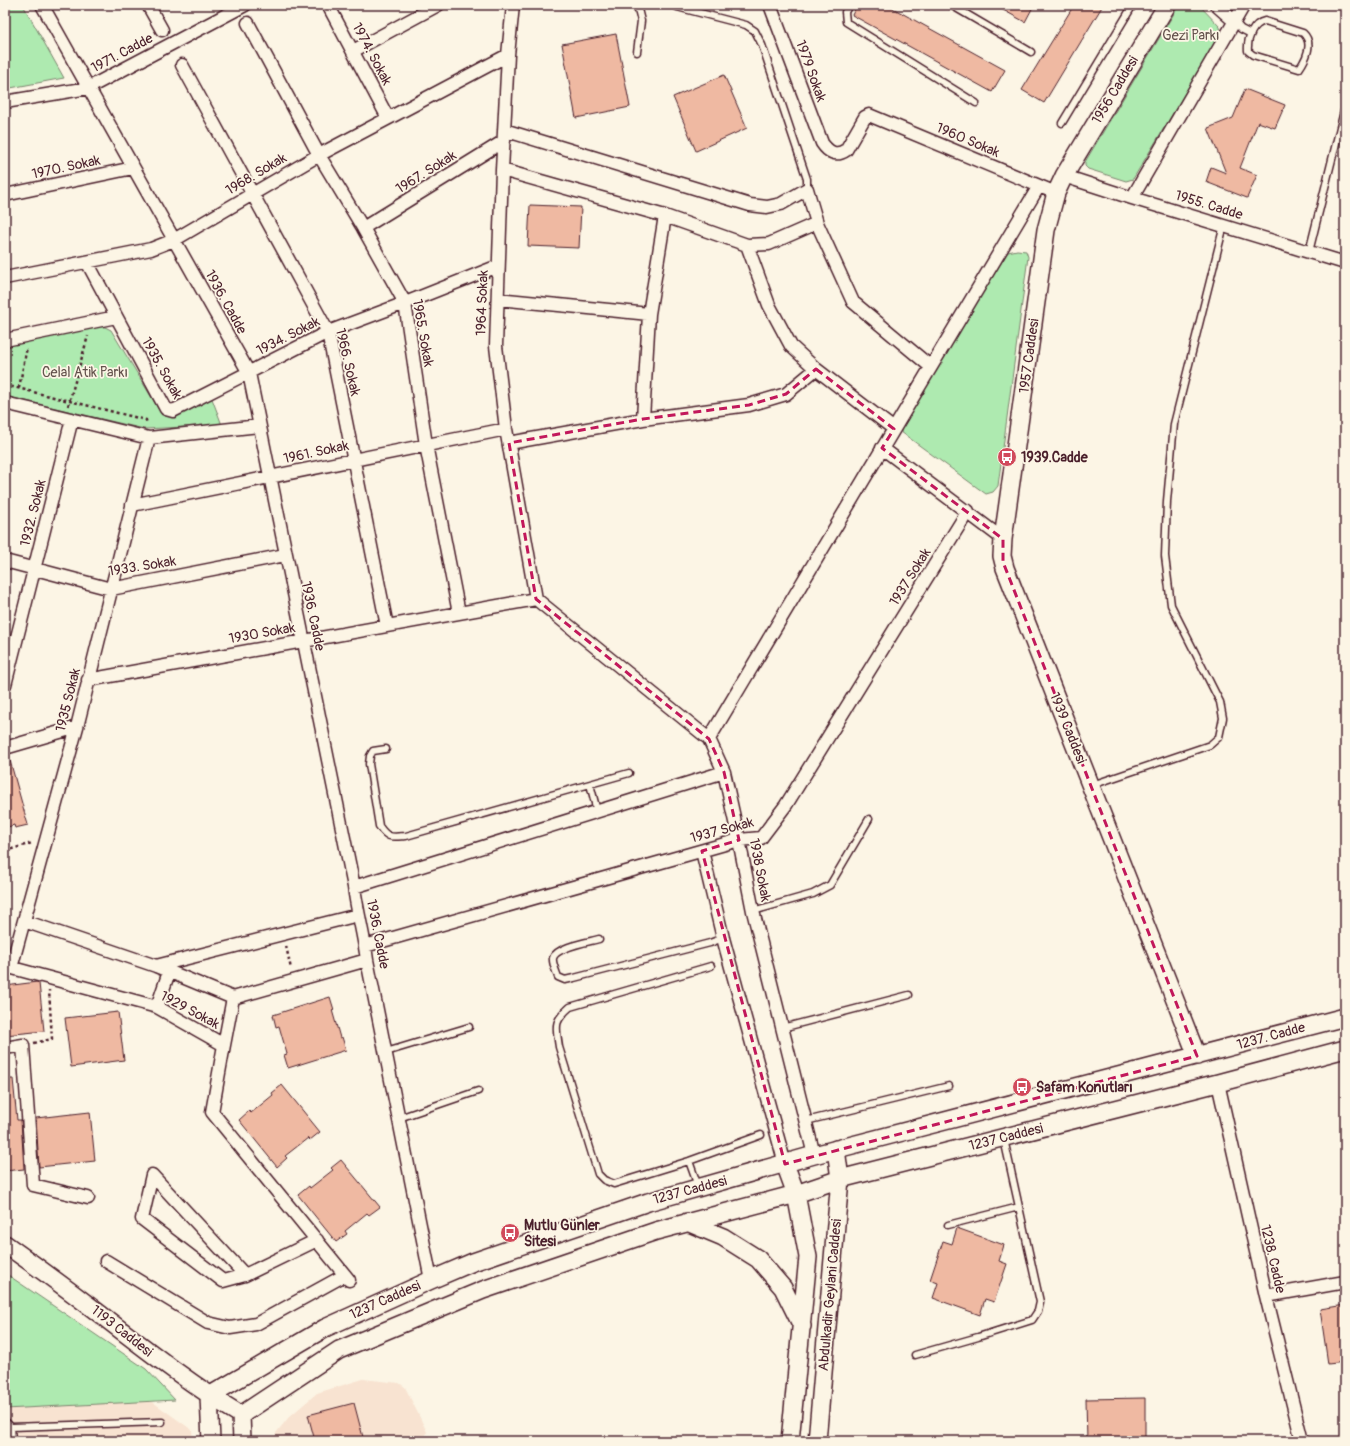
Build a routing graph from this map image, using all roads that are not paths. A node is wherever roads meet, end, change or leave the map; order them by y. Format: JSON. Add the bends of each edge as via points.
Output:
{"nodes":[{"id":1,"x":42,"y":5,"type":"edge"},
{"id":2,"x":148,"y":5,"type":"edge"},
{"id":3,"x":245,"y":5,"type":"edge"},
{"id":4,"x":328,"y":5,"type":"edge"},
{"id":5,"x":438,"y":5,"type":"edge"},
{"id":6,"x":514,"y":5,"type":"edge"},
{"id":7,"x":632,"y":5,"type":"edge"},
{"id":8,"x":770,"y":5,"type":"edge"},
{"id":9,"x":849,"y":5,"type":"edge"},
{"id":10,"x":951,"y":5,"type":"edge"},
{"id":11,"x":1133,"y":5,"type":"edge"},
{"id":12,"x":1167,"y":5,"type":"edge"},
{"id":13,"x":1216,"y":5,"type":"edge"},
{"id":14,"x":1244,"y":5,"type":"edge"},
{"id":15,"x":677,"y":7,"type":"dead end"},
{"id":16,"x":1234,"y":22,"type":"junction"},
{"id":17,"x":248,"y":23,"type":"dead end"},
{"id":18,"x":162,"y":30,"type":"dead end"},
{"id":19,"x":1250,"y":34,"type":"junction"},
{"id":20,"x":353,"y":51,"type":"junction"},
{"id":21,"x":637,"y":52,"type":"dead end"},
{"id":22,"x":1031,"y":52,"type":"dead end"},
{"id":23,"x":508,"y":55,"type":"junction"},
{"id":24,"x":182,"y":65,"type":"dead end"},
{"id":25,"x":88,"y":88,"type":"junction"},
{"id":26,"x":5,"y":102,"type":"edge"},
{"id":27,"x":976,"y":103,"type":"dead end"},
{"id":28,"x":1345,"y":107,"type":"edge"},
{"id":29,"x":869,"y":115,"type":"joint"},
{"id":30,"x":388,"y":118,"type":"junction"},
{"id":31,"x":1062,"y":123,"type":"dead end"},
{"id":32,"x":1337,"y":135,"type":"junction"},
{"id":33,"x":504,"y":136,"type":"junction"},
{"id":34,"x":1345,"y":136,"type":"edge"},
{"id":35,"x":319,"y":155,"type":"junction"},
{"id":36,"x":134,"y":168,"type":"junction"},
{"id":37,"x":502,"y":170,"type":"junction"},
{"id":38,"x":1064,"y":176,"type":"junction"},
{"id":39,"x":1039,"y":186,"type":"junction"},
{"id":40,"x":807,"y":189,"type":"junction"},
{"id":41,"x":1056,"y":193,"type":"junction"},
{"id":42,"x":252,"y":194,"type":"junction"},
{"id":43,"x":5,"y":195,"type":"edge"},
{"id":44,"x":1132,"y":198,"type":"junction"},
{"id":45,"x":665,"y":216,"type":"junction"},
{"id":46,"x":818,"y":223,"type":"junction"},
{"id":47,"x":1224,"y":225,"type":"junction"},
{"id":48,"x":363,"y":228,"type":"junction"},
{"id":49,"x":174,"y":240,"type":"junction"},
{"id":50,"x":747,"y":245,"type":"junction"},
{"id":51,"x":1309,"y":252,"type":"junction"},
{"id":52,"x":87,"y":262,"type":"junction"},
{"id":53,"x":1345,"y":263,"type":"edge"},
{"id":54,"x":498,"y":266,"type":"junction"},
{"id":55,"x":5,"y":278,"type":"edge"},
{"id":56,"x":498,"y":299,"type":"junction"},
{"id":57,"x":405,"y":303,"type":"junction"},
{"id":58,"x":649,"y":314,"type":"junction"},
{"id":59,"x":116,"y":317,"type":"junction"},
{"id":60,"x":328,"y":332,"type":"junction"},
{"id":61,"x":5,"y":340,"type":"edge"},
{"id":62,"x":931,"y":367,"type":"junction"},
{"id":63,"x":816,"y":368,"type":"junction"},
{"id":64,"x":249,"y":373,"type":"junction"},
{"id":65,"x":5,"y":403,"type":"edge"},
{"id":66,"x":68,"y":418,"type":"junction"},
{"id":67,"x":643,"y":419,"type":"junction"},
{"id":68,"x":259,"y":426,"type":"junction"},
{"id":69,"x":506,"y":429,"type":"junction"},
{"id":70,"x":894,"y":429,"type":"junction"},
{"id":71,"x":149,"y":438,"type":"junction"},
{"id":72,"x":509,"y":443,"type":"junction"},
{"id":73,"x":426,"y":445,"type":"junction"},
{"id":74,"x":882,"y":448,"type":"junction"},
{"id":75,"x":354,"y":460,"type":"junction"},
{"id":76,"x":270,"y":477,"type":"junction"},
{"id":77,"x":132,"y":506,"type":"junction"},
{"id":78,"x":968,"y":511,"type":"junction"},
{"id":79,"x":1003,"y":539,"type":"junction"},
{"id":80,"x":285,"y":555,"type":"junction"},
{"id":81,"x":5,"y":561,"type":"edge"},
{"id":82,"x":34,"y":569,"type":"junction"},
{"id":83,"x":111,"y":589,"type":"junction"},
{"id":84,"x":536,"y":599,"type":"junction"},
{"id":85,"x":460,"y":613,"type":"junction"},
{"id":86,"x":388,"y":626,"type":"junction"},
{"id":87,"x":303,"y":641,"type":"junction"},
{"id":88,"x":88,"y":680,"type":"junction"},
{"id":89,"x":5,"y":685,"type":"edge"},
{"id":90,"x":77,"y":727,"type":"junction"},
{"id":91,"x":709,"y":739,"type":"junction"},
{"id":92,"x":5,"y":748,"type":"edge"},
{"id":93,"x":386,"y":749,"type":"dead end"},
{"id":94,"x":724,"y":772,"type":"junction"},
{"id":95,"x":629,"y":773,"type":"dead end"},
{"id":96,"x":590,"y":784,"type":"junction"},
{"id":97,"x":1091,"y":786,"type":"junction"},
{"id":98,"x":597,"y":811,"type":"junction"},
{"id":99,"x":869,"y":819,"type":"dead end"},
{"id":100,"x":739,"y":840,"type":"junction"},
{"id":101,"x":702,"y":851,"type":"junction"},
{"id":102,"x":354,"y":887,"type":"junction"},
{"id":103,"x":753,"y":911,"type":"junction"},
{"id":104,"x":358,"y":915,"type":"junction"},
{"id":105,"x":24,"y":921,"type":"junction"},
{"id":106,"x":723,"y":938,"type":"junction"},
{"id":107,"x":599,"y":939,"type":"dead end"},
{"id":108,"x":365,"y":946,"type":"junction"},
{"id":109,"x":367,"y":960,"type":"junction"},
{"id":110,"x":156,"y":966,"type":"junction"},
{"id":111,"x":711,"y":966,"type":"dead end"},
{"id":112,"x":8,"y":967,"type":"edge"},
{"id":113,"x":169,"y":972,"type":"junction"},
{"id":114,"x":909,"y":995,"type":"dead end"},
{"id":115,"x":233,"y":998,"type":"junction"},
{"id":116,"x":157,"y":1007,"type":"junction"},
{"id":117,"x":1345,"y":1017,"type":"edge"},
{"id":118,"x":469,"y":1027,"type":"dead end"},
{"id":119,"x":782,"y":1028,"type":"junction"},
{"id":120,"x":224,"y":1045,"type":"junction"},
{"id":121,"x":5,"y":1048,"type":"edge"},
{"id":122,"x":1345,"y":1049,"type":"edge"},
{"id":123,"x":386,"y":1052,"type":"junction"},
{"id":124,"x":1197,"y":1056,"type":"junction"},
{"id":125,"x":1218,"y":1083,"type":"junction"},
{"id":126,"x":949,"y":1086,"type":"dead end"},
{"id":127,"x":478,"y":1091,"type":"dead end"},
{"id":128,"x":399,"y":1118,"type":"junction"},
{"id":129,"x":806,"y":1121,"type":"junction"},
{"id":130,"x":761,"y":1135,"type":"dead end"},
{"id":131,"x":1004,"y":1138,"type":"junction"},
{"id":132,"x":836,"y":1149,"type":"junction"},
{"id":133,"x":814,"y":1155,"type":"junction"},
{"id":134,"x":689,"y":1161,"type":"junction"},
{"id":135,"x":785,"y":1164,"type":"junction"},
{"id":136,"x":840,"y":1179,"type":"junction"},
{"id":137,"x":699,"y":1188,"type":"junction"},
{"id":138,"x":796,"y":1194,"type":"junction"},
{"id":139,"x":88,"y":1198,"type":"dead end"},
{"id":140,"x":1019,"y":1206,"type":"junction"},
{"id":141,"x":687,"y":1222,"type":"junction"},
{"id":142,"x":948,"y":1225,"type":"dead end"},
{"id":143,"x":317,"y":1240,"type":"junction"},
{"id":144,"x":5,"y":1244,"type":"edge"},
{"id":145,"x":106,"y":1261,"type":"dead end"},
{"id":146,"x":245,"y":1275,"type":"junction"},
{"id":147,"x":432,"y":1280,"type":"junction"},
{"id":148,"x":1345,"y":1282,"type":"edge"},
{"id":149,"x":1266,"y":1296,"type":"junction"},
{"id":150,"x":802,"y":1326,"type":"junction"},
{"id":151,"x":915,"y":1355,"type":"dead end"},
{"id":152,"x":209,"y":1396,"type":"junction"},
{"id":153,"x":241,"y":1415,"type":"junction"},
{"id":154,"x":5,"y":1421,"type":"edge"},
{"id":155,"x":162,"y":1422,"type":"dead end"},
{"id":156,"x":11,"y":1427,"type":"junction"},
{"id":157,"x":12,"y":1441,"type":"edge"},
{"id":158,"x":211,"y":1441,"type":"edge"},
{"id":159,"x":242,"y":1441,"type":"edge"},
{"id":160,"x":790,"y":1441,"type":"edge"},
{"id":161,"x":817,"y":1441,"type":"edge"},
{"id":162,"x":1302,"y":1441,"type":"edge"}],
"edges":[{"from":1,"to":25,"type":"street","name":"1936. Cadde"},
{"from":2,"to":18,"type":"street"},
{"from":3,"to":25,"type":"street","name":"1971. Cadde"},
{"from":4,"to":20,"type":"street","name":"1974. Sokak"},
{"from":5,"to":20,"type":"street"},
{"from":6,"to":23,"type":"street","name":"1964 Sokak"},
{"from":7,"to":21,"type":"lane","via":[[638,9],[641,22]]},
{"from":8,"to":29,"type":"street","name":"1979 Sokak","via":[[825,148],[841,154],[846,150],[865,117]]},
{"from":9,"to":27,"type":"lane","via":[[845,12],[846,22]]},
{"from":10,"to":22,"type":"lane"},
{"from":11,"to":31,"type":"lane"},
{"from":12,"to":38,"type":"street","name":"1956 Caddesi"},
{"from":13,"to":16,"type":"street"},
{"from":14,"to":16,"type":"street"},
{"from":15,"to":40,"type":"lane","via":[[746,25],[755,31],[807,179]]},
{"from":16,"to":19,"type":"lane"},
{"from":16,"to":44,"type":"street"},
{"from":17,"to":35,"type":"street","name":"1965. Sokak"},
{"from":19,"to":19,"type":"lane","via":[[1248,51],[1253,55],[1299,69],[1305,59],[1308,43],[1303,33],[1265,21],[1259,23]]},
{"from":20,"to":30,"type":"street","name":"1974. Sokak"},
{"from":23,"to":30,"type":"street","name":"1968. Sokak"},
{"from":23,"to":33,"type":"street","name":"1964 Sokak"},
{"from":24,"to":42,"type":"street","name":"1966. Sokak"},
{"from":25,"to":26,"type":"street","name":"1971. Cadde"},
{"from":25,"to":36,"type":"street","name":"1936. Cadde"},
{"from":28,"to":32,"type":"lane"},
{"from":29,"to":39,"type":"street","name":"1960 Sokak"},
{"from":30,"to":35,"type":"street","name":"1968. Sokak"},
{"from":32,"to":34,"type":"lane"},
{"from":32,"to":51,"type":"lane"},
{"from":33,"to":37,"type":"street","name":"1964 Sokak"},
{"from":33,"to":40,"type":"street","via":[[750,205],[767,207],[781,204]]},
{"from":33,"to":48,"type":"street","name":"1967. Sokak"},
{"from":35,"to":42,"type":"street","name":"1968. Sokak"},
{"from":35,"to":48,"type":"street","name":"1965. Sokak"},
{"from":36,"to":43,"type":"street","name":"1970. Sokak"},
{"from":36,"to":49,"type":"street","name":"1936. Cadde"},
{"from":37,"to":45,"type":"street"},
{"from":37,"to":54,"type":"street","name":"1964 Sokak"},
{"from":38,"to":41,"type":"street","name":"1957 Caddesi"},
{"from":38,"to":44,"type":"street","name":"1955. Cadde"},
{"from":39,"to":41,"type":"street","name":"1960 Sokak"},
{"from":39,"to":62,"type":"street"},
{"from":40,"to":46,"type":"street"},
{"from":41,"to":79,"type":"street","name":"1957 Caddesi","via":[[1046,230]]},
{"from":42,"to":49,"type":"street","name":"1968. Sokak"},
{"from":42,"to":60,"type":"street","name":"1966. Sokak"},
{"from":44,"to":47,"type":"street","name":"1955. Cadde"},
{"from":45,"to":50,"type":"street"},
{"from":45,"to":58,"type":"street"},
{"from":46,"to":50,"type":"street","via":[[769,244]]},
{"from":46,"to":62,"type":"street","via":[[853,302]]},
{"from":47,"to":51,"type":"street","name":"1955. Cadde"},
{"from":47,"to":97,"type":"lane","via":[[1174,424],[1165,556],[1171,605],[1220,702],[1223,718],[1219,737],[1210,745]]},
{"from":48,"to":57,"type":"street","name":"1965. Sokak"},
{"from":49,"to":52,"type":"street","name":"1968. Sokak","via":[[151,249]]},
{"from":49,"to":64,"type":"street","name":"1936. Cadde"},
{"from":50,"to":63,"type":"street","via":[[769,305],[790,346]]},
{"from":51,"to":53,"type":"street","name":"1955. Cadde"},
{"from":52,"to":55,"type":"street","name":"1968. Sokak"},
{"from":52,"to":59,"type":"street","name":"1935. Sokak"},
{"from":54,"to":56,"type":"street","name":"1964 Sokak"},
{"from":54,"to":57,"type":"street","name":"1934. Sokak"},
{"from":56,"to":58,"type":"street"},
{"from":56,"to":69,"type":"street","name":"1964 Sokak","via":[[496,346]]},
{"from":57,"to":60,"type":"street","name":"1934. Sokak"},
{"from":57,"to":73,"type":"street","name":"1965. Sokak"},
{"from":58,"to":67,"type":"street"},
{"from":59,"to":61,"type":"street"},
{"from":59,"to":64,"type":"street","name":"1935. Sokak","via":[[166,410],[173,411]]},
{"from":60,"to":64,"type":"street","name":"1934. Sokak"},
{"from":60,"to":75,"type":"street","name":"1966. Sokak"},
{"from":62,"to":70,"type":"street"},
{"from":63,"to":67,"type":"street","via":[[786,394],[749,405]]},
{"from":63,"to":70,"type":"street"},
{"from":64,"to":68,"type":"street","name":"1936. Cadde"},
{"from":65,"to":66,"type":"street"},
{"from":66,"to":71,"type":"street"},
{"from":66,"to":82,"type":"street","name":"1932. Sokak"},
{"from":67,"to":72,"type":"street"},
{"from":68,"to":71,"type":"street"},
{"from":68,"to":76,"type":"street","name":"1936. Cadde"},
{"from":69,"to":72,"type":"street","name":"1964 Sokak"},
{"from":69,"to":73,"type":"street","name":"1961. Sokak"},
{"from":70,"to":74,"type":"street"},
{"from":71,"to":77,"type":"street","name":"1935 Sokak"},
{"from":72,"to":84,"type":"street","name":"1964 Sokak"},
{"from":73,"to":75,"type":"street","name":"1961. Sokak"},
{"from":73,"to":85,"type":"street","name":"1965. Sokak"},
{"from":74,"to":78,"type":"street"},
{"from":74,"to":91,"type":"street"},
{"from":75,"to":76,"type":"street","name":"1961. Sokak"},
{"from":75,"to":86,"type":"street","name":"1966. Sokak"},
{"from":76,"to":77,"type":"street","name":"1961. Sokak"},
{"from":76,"to":80,"type":"street","name":"1936. Cadde"},
{"from":77,"to":83,"type":"street","name":"1935 Sokak"},
{"from":78,"to":79,"type":"street"},
{"from":78,"to":100,"type":"street","name":"1937 Sokak","via":[[786,805],[761,838]]},
{"from":79,"to":97,"type":"street","name":"1939 Caddesi","via":[[1002,556],[1005,568]]},
{"from":80,"to":83,"type":"street","name":"1933. Sokak"},
{"from":80,"to":87,"type":"street","name":"1936. Cadde"},
{"from":81,"to":82,"type":"street","name":"1933. Sokak"},
{"from":82,"to":83,"type":"street","name":"1933. Sokak"},
{"from":82,"to":89,"type":"street","name":"1932. Sokak"},
{"from":83,"to":88,"type":"street","name":"1935 Sokak"},
{"from":84,"to":85,"type":"street","name":"1930 Sokak"},
{"from":84,"to":91,"type":"street","name":"1938 Sokak"},
{"from":85,"to":86,"type":"street","name":"1930 Sokak"},
{"from":86,"to":87,"type":"street","name":"1930 Sokak"},
{"from":87,"to":88,"type":"street","name":"1930 Sokak"},
{"from":87,"to":102,"type":"street","name":"1936. Cadde"},
{"from":88,"to":90,"type":"street","name":"1935 Sokak"},
{"from":90,"to":92,"type":"street"},
{"from":90,"to":105,"type":"street","name":"1935 Sokak"},
{"from":91,"to":94,"type":"street","name":"1938 Sokak"},
{"from":93,"to":96,"type":"lane","via":[[373,751],[369,764],[379,826],[385,835],[393,837],[406,836]]},
{"from":94,"to":98,"type":"street"},
{"from":94,"to":100,"type":"street","name":"1938 Sokak"},
{"from":95,"to":96,"type":"lane"},
{"from":96,"to":98,"type":"lane"},
{"from":97,"to":124,"type":"street","name":"1939 Caddesi"},
{"from":98,"to":102,"type":"street"},
{"from":99,"to":103,"type":"lane","via":[[830,885],[813,894]]},
{"from":100,"to":101,"type":"street","name":"1937 Sokak"},
{"from":100,"to":103,"type":"street","name":"1938 Sokak"},
{"from":101,"to":106,"type":"street"},
{"from":101,"to":108,"type":"street","name":"1937 Sokak"},
{"from":102,"to":104,"type":"street","name":"1936. Cadde"},
{"from":103,"to":119,"type":"street","name":"1938 Sokak"},
{"from":104,"to":108,"type":"street","name":"1936. Cadde"},
{"from":104,"to":110,"type":"street"},
{"from":105,"to":110,"type":"street"},
{"from":105,"to":112,"type":"street","name":"1935 Sokak"},
{"from":106,"to":107,"type":"lane","via":[[574,978],[565,980],[558,977],[553,959],[555,954],[563,949]]},
{"from":106,"to":135,"type":"street"},
{"from":108,"to":109,"type":"street","name":"1936. Cadde"},
{"from":109,"to":115,"type":"street"},
{"from":109,"to":123,"type":"street","name":"1936. Cadde"},
{"from":110,"to":113,"type":"street"},
{"from":111,"to":134,"type":"lane","via":[[570,1007],[561,1015],[556,1026],[559,1047],[598,1174],[614,1184]]},
{"from":112,"to":116,"type":"street","name":"1929 Sokak"},
{"from":113,"to":115,"type":"street"},
{"from":113,"to":116,"type":"street"},
{"from":114,"to":119,"type":"lane"},
{"from":115,"to":120,"type":"street"},
{"from":116,"to":120,"type":"street","name":"1929 Sokak"},
{"from":117,"to":124,"type":"street","name":"1237. Cadde"},
{"from":118,"to":123,"type":"lane"},
{"from":119,"to":129,"type":"street","name":"1938 Sokak"},
{"from":120,"to":143,"type":"street","name":"1929 Sokak","via":[[212,1112]]},
{"from":121,"to":139,"type":"street","via":[[23,1045],[33,1185]]},
{"from":122,"to":125,"type":"street"},
{"from":123,"to":128,"type":"street","name":"1936. Cadde"},
{"from":124,"to":132,"type":"street","name":"1237 Caddesi"},
{"from":125,"to":131,"type":"street","name":"1237 Caddesi"},
{"from":125,"to":149,"type":"street","name":"1238. Cadde"},
{"from":126,"to":129,"type":"lane"},
{"from":127,"to":128,"type":"lane"},
{"from":128,"to":147,"type":"street","name":"1936. Cadde"},
{"from":129,"to":133,"type":"street","name":"1938 Sokak"},
{"from":130,"to":134,"type":"lane"},
{"from":131,"to":136,"type":"street","name":"1237 Caddesi"},
{"from":131,"to":140,"type":"lane"},
{"from":132,"to":133,"type":"street","name":"1237 Caddesi"},
{"from":132,"to":136,"type":"street","name":"Abdulkadir Geylani Caddesi"},
{"from":133,"to":135,"type":"street","name":"1237 Caddesi"},
{"from":134,"to":137,"type":"lane"},
{"from":135,"to":137,"type":"street","name":"1237 Caddesi"},
{"from":135,"to":138,"type":"street","name":"Abdulkadir Geylani Caddesi"},
{"from":136,"to":138,"type":"street","name":"1237 Caddesi"},
{"from":136,"to":161,"type":"street","name":"Abdulkadir Geylani Caddesi"},
{"from":137,"to":147,"type":"street","name":"1237 Caddesi","via":[[648,1202],[473,1262]]},
{"from":138,"to":141,"type":"street","name":"1237 Caddesi"},
{"from":138,"to":150,"type":"street","name":"Abdulkadir Geylani Caddesi","via":[[808,1257]]},
{"from":140,"to":142,"type":"lane"},
{"from":140,"to":151,"type":"lane","via":[[1040,1302],[1032,1320]]},
{"from":141,"to":150,"type":"street","via":[[723,1237],[758,1259],[783,1288]]},
{"from":141,"to":153,"type":"street","name":"1237 Caddesi","via":[[656,1230],[483,1290],[339,1350]]},
{"from":143,"to":145,"type":"street","name":"1929 Sokak","via":[[347,1277],[256,1324],[230,1328],[208,1323]]},
{"from":143,"to":146,"type":"street"},
{"from":144,"to":152,"type":"street","name":"1193 Caddesi"},
{"from":146,"to":146,"type":"street","via":[[169,1193],[152,1176],[142,1219],[223,1281]]},
{"from":147,"to":152,"type":"street","name":"1237 Caddesi","via":[[325,1328]]},
{"from":148,"to":149,"type":"street"},
{"from":149,"to":162,"type":"street","name":"1238. Cadde"},
{"from":150,"to":160,"type":"street","name":"Abdulkadir Geylani Caddesi"},
{"from":152,"to":153,"type":"street","name":"1193 Caddesi"},
{"from":152,"to":158,"type":"street"},
{"from":153,"to":159,"type":"street"},
{"from":154,"to":156,"type":"lane"},
{"from":155,"to":156,"type":"lane"},
{"from":156,"to":157,"type":"lane"}]}
